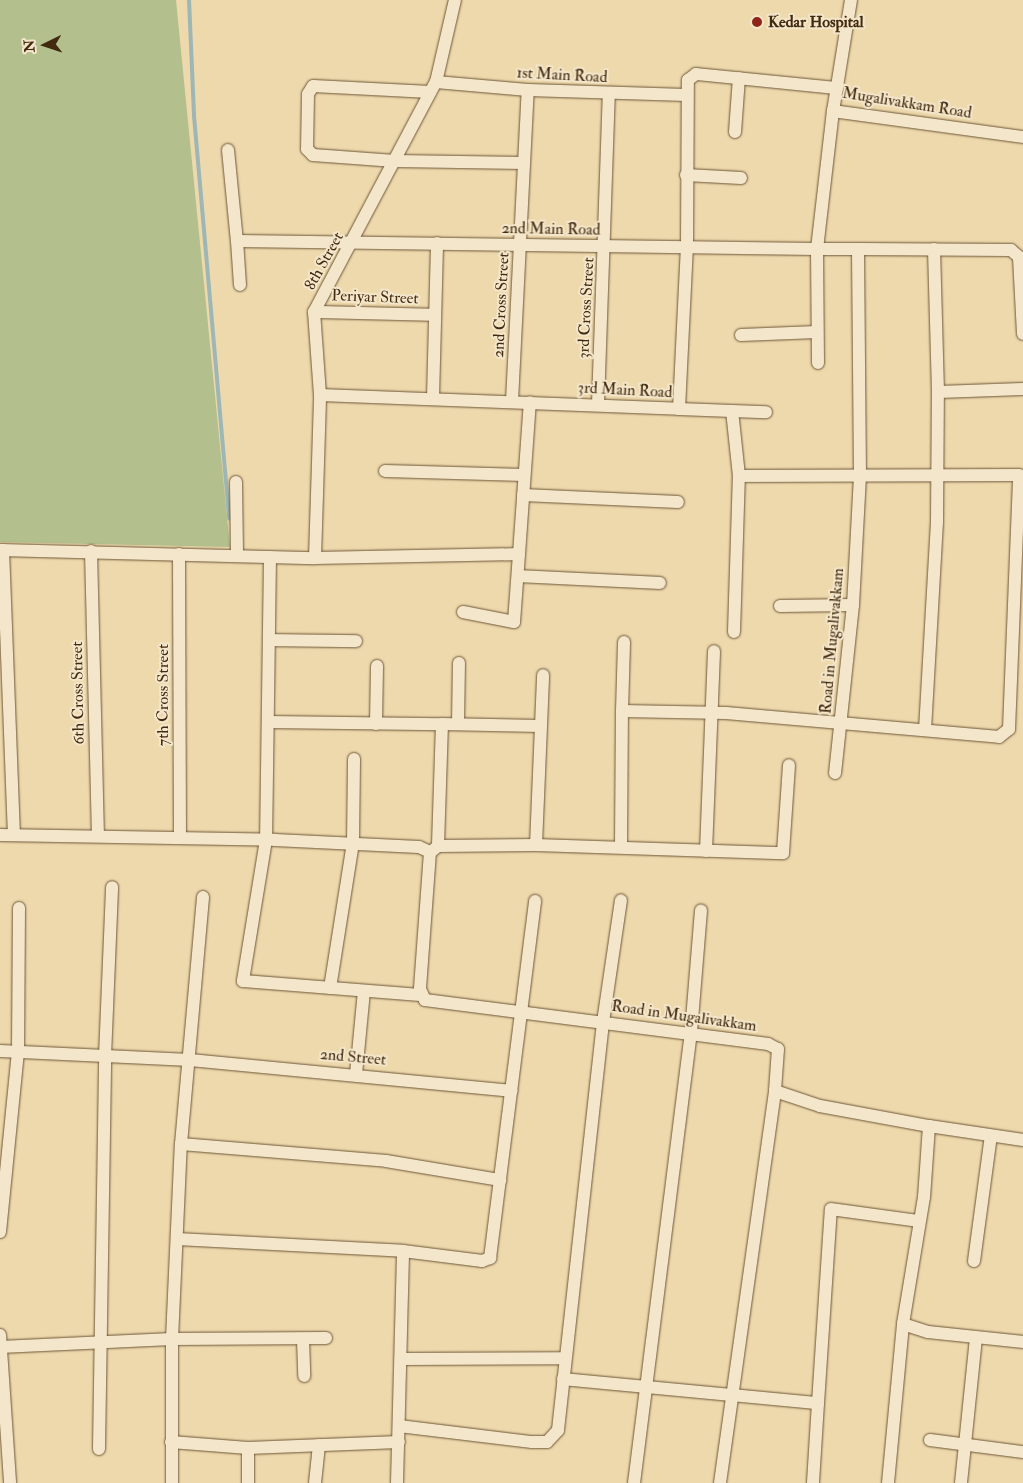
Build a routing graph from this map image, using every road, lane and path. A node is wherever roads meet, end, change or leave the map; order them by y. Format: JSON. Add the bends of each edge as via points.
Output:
{"nodes":[{"id":1,"x":455,"y":0,"type":"edge"},
{"id":2,"x":851,"y":0,"type":"edge"},
{"id":3,"x":739,"y":78,"type":"junction"},
{"id":4,"x":433,"y":87,"type":"junction"},
{"id":5,"x":837,"y":88,"type":"junction"},
{"id":6,"x":528,"y":90,"type":"junction"},
{"id":7,"x":610,"y":93,"type":"junction"},
{"id":8,"x":686,"y":95,"type":"junction"},
{"id":9,"x":833,"y":111,"type":"junction"},
{"id":10,"x":735,"y":132,"type":"dead end"},
{"id":11,"x":1023,"y":137,"type":"edge"},
{"id":12,"x":228,"y":150,"type":"dead end"},
{"id":13,"x":396,"y":161,"type":"junction"},
{"id":14,"x":524,"y":163,"type":"junction"},
{"id":15,"x":686,"y":175,"type":"junction"},
{"id":16,"x":741,"y":178,"type":"dead end"},
{"id":17,"x":354,"y":241,"type":"junction"},
{"id":18,"x":237,"y":242,"type":"junction"},
{"id":19,"x":437,"y":243,"type":"junction"},
{"id":20,"x":520,"y":244,"type":"junction"},
{"id":21,"x":606,"y":246,"type":"junction"},
{"id":22,"x":687,"y":248,"type":"junction"},
{"id":23,"x":817,"y":249,"type":"junction"},
{"id":24,"x":858,"y":249,"type":"junction"},
{"id":25,"x":934,"y":249,"type":"junction"},
{"id":26,"x":240,"y":285,"type":"dead end"},
{"id":27,"x":314,"y":312,"type":"junction"},
{"id":28,"x":435,"y":315,"type":"junction"},
{"id":29,"x":817,"y":332,"type":"junction"},
{"id":30,"x":1023,"y":334,"type":"edge"},
{"id":31,"x":742,"y":335,"type":"dead end"},
{"id":32,"x":818,"y":363,"type":"dead end"},
{"id":33,"x":1023,"y":389,"type":"edge"},
{"id":34,"x":938,"y":392,"type":"junction"},
{"id":35,"x":320,"y":395,"type":"junction"},
{"id":36,"x":433,"y":398,"type":"junction"},
{"id":37,"x":512,"y":401,"type":"junction"},
{"id":38,"x":530,"y":402,"type":"junction"},
{"id":39,"x":598,"y":404,"type":"junction"},
{"id":40,"x":679,"y":409,"type":"junction"},
{"id":41,"x":732,"y":410,"type":"junction"},
{"id":42,"x":766,"y":412,"type":"dead end"},
{"id":43,"x":385,"y":471,"type":"dead end"},
{"id":44,"x":524,"y":474,"type":"junction"},
{"id":45,"x":938,"y":475,"type":"junction"},
{"id":46,"x":739,"y":476,"type":"junction"},
{"id":47,"x":860,"y":476,"type":"junction"},
{"id":48,"x":236,"y":482,"type":"dead end"},
{"id":49,"x":523,"y":495,"type":"junction"},
{"id":50,"x":678,"y":502,"type":"dead end"},
{"id":51,"x":2,"y":550,"type":"edge"},
{"id":52,"x":91,"y":551,"type":"junction"},
{"id":53,"x":179,"y":554,"type":"junction"},
{"id":54,"x":519,"y":554,"type":"junction"},
{"id":55,"x":237,"y":556,"type":"junction"},
{"id":56,"x":270,"y":557,"type":"junction"},
{"id":57,"x":315,"y":558,"type":"junction"},
{"id":58,"x":518,"y":576,"type":"junction"},
{"id":59,"x":660,"y":583,"type":"dead end"},
{"id":60,"x":1018,"y":604,"type":"edge"},
{"id":61,"x":853,"y":605,"type":"junction"},
{"id":62,"x":780,"y":606,"type":"dead end"},
{"id":63,"x":463,"y":612,"type":"dead end"},
{"id":64,"x":734,"y":632,"type":"dead end"},
{"id":65,"x":269,"y":640,"type":"junction"},
{"id":66,"x":356,"y":641,"type":"dead end"},
{"id":67,"x":624,"y":642,"type":"dead end"},
{"id":68,"x":714,"y":651,"type":"dead end"},
{"id":69,"x":459,"y":663,"type":"dead end"},
{"id":70,"x":377,"y":666,"type":"dead end"},
{"id":71,"x":543,"y":675,"type":"dead end"},
{"id":72,"x":622,"y":711,"type":"junction"},
{"id":73,"x":714,"y":713,"type":"junction"},
{"id":74,"x":268,"y":722,"type":"junction"},
{"id":75,"x":376,"y":724,"type":"junction"},
{"id":76,"x":442,"y":724,"type":"junction"},
{"id":77,"x":458,"y":724,"type":"junction"},
{"id":78,"x":840,"y":724,"type":"junction"},
{"id":79,"x":540,"y":726,"type":"junction"},
{"id":80,"x":926,"y":730,"type":"junction"},
{"id":81,"x":354,"y":759,"type":"dead end"},
{"id":82,"x":789,"y":765,"type":"dead end"},
{"id":83,"x":834,"y":773,"type":"dead end"},
{"id":84,"x":0,"y":834,"type":"edge"},
{"id":85,"x":14,"y":834,"type":"junction"},
{"id":86,"x":98,"y":834,"type":"junction"},
{"id":87,"x":180,"y":836,"type":"junction"},
{"id":88,"x":266,"y":840,"type":"junction"},
{"id":89,"x":353,"y":844,"type":"junction"},
{"id":90,"x":536,"y":845,"type":"junction"},
{"id":91,"x":621,"y":847,"type":"junction"},
{"id":92,"x":434,"y":849,"type":"junction"},
{"id":93,"x":706,"y":851,"type":"junction"},
{"id":94,"x":112,"y":888,"type":"dead end"},
{"id":95,"x":203,"y":897,"type":"dead end"},
{"id":96,"x":621,"y":900,"type":"dead end"},
{"id":97,"x":535,"y":901,"type":"dead end"},
{"id":98,"x":19,"y":908,"type":"dead end"},
{"id":99,"x":701,"y":910,"type":"dead end"},
{"id":100,"x":330,"y":988,"type":"junction"},
{"id":101,"x":364,"y":991,"type":"junction"},
{"id":102,"x":420,"y":994,"type":"junction"},
{"id":103,"x":523,"y":1012,"type":"junction"},
{"id":104,"x":603,"y":1022,"type":"junction"},
{"id":105,"x":691,"y":1032,"type":"junction"},
{"id":106,"x":0,"y":1051,"type":"edge"},
{"id":107,"x":18,"y":1051,"type":"junction"},
{"id":108,"x":104,"y":1056,"type":"junction"},
{"id":109,"x":190,"y":1060,"type":"junction"},
{"id":110,"x":356,"y":1074,"type":"junction"},
{"id":111,"x":512,"y":1091,"type":"junction"},
{"id":112,"x":775,"y":1091,"type":"junction"},
{"id":113,"x":929,"y":1126,"type":"junction"},
{"id":114,"x":991,"y":1136,"type":"junction"},
{"id":115,"x":1023,"y":1140,"type":"edge"},
{"id":116,"x":181,"y":1144,"type":"junction"},
{"id":117,"x":500,"y":1180,"type":"junction"},
{"id":118,"x":919,"y":1221,"type":"junction"},
{"id":119,"x":0,"y":1232,"type":"edge"},
{"id":120,"x":178,"y":1239,"type":"junction"},
{"id":121,"x":403,"y":1251,"type":"junction"},
{"id":122,"x":974,"y":1261,"type":"dead end"},
{"id":123,"x":903,"y":1324,"type":"junction"},
{"id":124,"x":0,"y":1335,"type":"edge"},
{"id":125,"x":326,"y":1338,"type":"dead end"},
{"id":126,"x":976,"y":1338,"type":"junction"},
{"id":127,"x":172,"y":1339,"type":"junction"},
{"id":128,"x":303,"y":1339,"type":"junction"},
{"id":129,"x":1023,"y":1342,"type":"edge"},
{"id":130,"x":99,"y":1343,"type":"junction"},
{"id":131,"x":0,"y":1347,"type":"edge"},
{"id":132,"x":566,"y":1358,"type":"junction"},
{"id":133,"x":400,"y":1359,"type":"junction"},
{"id":134,"x":304,"y":1376,"type":"dead end"},
{"id":135,"x":563,"y":1379,"type":"junction"},
{"id":136,"x":648,"y":1388,"type":"junction"},
{"id":137,"x":731,"y":1397,"type":"junction"},
{"id":138,"x":818,"y":1403,"type":"junction"},
{"id":139,"x":2,"y":1412,"type":"edge"},
{"id":140,"x":399,"y":1426,"type":"junction"},
{"id":141,"x":930,"y":1440,"type":"dead end"},
{"id":142,"x":171,"y":1442,"type":"junction"},
{"id":143,"x":398,"y":1442,"type":"junction"},
{"id":144,"x":318,"y":1444,"type":"junction"},
{"id":145,"x":965,"y":1444,"type":"junction"},
{"id":146,"x":248,"y":1448,"type":"junction"},
{"id":147,"x":99,"y":1449,"type":"dead end"},
{"id":148,"x":1023,"y":1452,"type":"edge"},
{"id":149,"x":10,"y":1483,"type":"edge"},
{"id":150,"x":172,"y":1483,"type":"edge"},
{"id":151,"x":248,"y":1483,"type":"edge"},
{"id":152,"x":315,"y":1483,"type":"edge"},
{"id":153,"x":397,"y":1483,"type":"edge"},
{"id":154,"x":634,"y":1483,"type":"edge"},
{"id":155,"x":720,"y":1483,"type":"edge"},
{"id":156,"x":813,"y":1483,"type":"edge"},
{"id":157,"x":888,"y":1483,"type":"edge"},
{"id":158,"x":961,"y":1483,"type":"edge"}],
"edges":[{"from":1,"to":4,"type":"street","name":"8th Street"},
{"from":2,"to":5,"type":"street","name":"Mugalivakkam Road"},
{"from":3,"to":5,"type":"street"},
{"from":3,"to":8,"type":"street","name":"3rd Main Road","via":[[696,74],[688,80]]},
{"from":3,"to":10,"type":"street"},
{"from":4,"to":6,"type":"street","name":"1st Main Road"},
{"from":4,"to":13,"type":"street","name":"8th Street"},
{"from":4,"to":13,"type":"street","name":"1st Main Road","via":[[317,85],[309,91],[306,147],[310,153]]},
{"from":5,"to":9,"type":"street","name":"Mugalivakkam Road"},
{"from":6,"to":7,"type":"street","name":"1st Main Road"},
{"from":6,"to":14,"type":"street","name":"2nd Cross Street"},
{"from":7,"to":8,"type":"street","name":"1st Main Road"},
{"from":7,"to":21,"type":"street","name":"3rd Cross Street"},
{"from":8,"to":15,"type":"street","name":"3rd Main Road"},
{"from":9,"to":11,"type":"street","name":"Mugalivakkam Road"},
{"from":9,"to":23,"type":"street"},
{"from":12,"to":18,"type":"street"},
{"from":13,"to":14,"type":"street"},
{"from":13,"to":17,"type":"street","name":"8th Street"},
{"from":14,"to":20,"type":"street","name":"2nd Cross Street"},
{"from":15,"to":16,"type":"street"},
{"from":15,"to":22,"type":"street","name":"3rd Main Road"},
{"from":17,"to":18,"type":"street","name":"2nd Main Road"},
{"from":17,"to":19,"type":"street","name":"2nd Main Road"},
{"from":17,"to":27,"type":"street","name":"8th Street"},
{"from":18,"to":26,"type":"street"},
{"from":19,"to":20,"type":"street","name":"2nd Main Road"},
{"from":19,"to":28,"type":"street"},
{"from":20,"to":21,"type":"street","name":"2nd Main Road"},
{"from":20,"to":37,"type":"street","name":"2nd Cross Street"},
{"from":21,"to":22,"type":"street","name":"2nd Main Road"},
{"from":21,"to":39,"type":"street","name":"3rd Cross Street"},
{"from":22,"to":23,"type":"street","name":"2nd Main Road"},
{"from":22,"to":40,"type":"street","name":"3rd Main Road"},
{"from":23,"to":24,"type":"street"},
{"from":23,"to":29,"type":"street"},
{"from":24,"to":25,"type":"street"},
{"from":24,"to":47,"type":"street","name":"Road in Mugalivakkam"},
{"from":25,"to":30,"type":"street","via":[[1015,252]]},
{"from":25,"to":34,"type":"street"},
{"from":27,"to":28,"type":"street","name":"Periyar Street"},
{"from":27,"to":35,"type":"street","name":"8th Street"},
{"from":28,"to":36,"type":"street"},
{"from":29,"to":31,"type":"street"},
{"from":29,"to":32,"type":"street"},
{"from":33,"to":34,"type":"street"},
{"from":34,"to":45,"type":"street"},
{"from":35,"to":36,"type":"street","name":"3rd Main Road"},
{"from":35,"to":57,"type":"street","name":"8th Street"},
{"from":36,"to":37,"type":"street","name":"3rd Main Road"},
{"from":37,"to":38,"type":"street","name":"3rd Main Road"},
{"from":38,"to":39,"type":"street","name":"3rd Main Road"},
{"from":38,"to":44,"type":"street"},
{"from":39,"to":40,"type":"street","name":"3rd Main Road"},
{"from":40,"to":41,"type":"street"},
{"from":41,"to":42,"type":"street"},
{"from":41,"to":46,"type":"street"},
{"from":43,"to":44,"type":"street"},
{"from":44,"to":49,"type":"street"},
{"from":45,"to":47,"type":"street"},
{"from":45,"to":60,"type":"street","via":[[1019,474]]},
{"from":45,"to":80,"type":"street"},
{"from":46,"to":47,"type":"street"},
{"from":46,"to":64,"type":"street"},
{"from":47,"to":61,"type":"street","name":"Road in Mugalivakkam"},
{"from":48,"to":55,"type":"street"},
{"from":49,"to":50,"type":"street"},
{"from":49,"to":54,"type":"street"},
{"from":51,"to":52,"type":"street"},
{"from":51,"to":85,"type":"street"},
{"from":52,"to":53,"type":"street"},
{"from":52,"to":86,"type":"street","name":"6th Cross Street"},
{"from":53,"to":55,"type":"street"},
{"from":53,"to":87,"type":"street","name":"7th Cross Street"},
{"from":54,"to":57,"type":"street"},
{"from":54,"to":58,"type":"street"},
{"from":55,"to":56,"type":"street"},
{"from":56,"to":57,"type":"street"},
{"from":56,"to":65,"type":"street"},
{"from":58,"to":59,"type":"street"},
{"from":58,"to":63,"type":"street","via":[[514,622]]},
{"from":60,"to":80,"type":"street","via":[[1008,732],[999,737]]},
{"from":61,"to":62,"type":"street"},
{"from":61,"to":78,"type":"street","name":"Road in Mugalivakkam"},
{"from":65,"to":66,"type":"street"},
{"from":65,"to":74,"type":"street"},
{"from":67,"to":72,"type":"street"},
{"from":68,"to":73,"type":"street"},
{"from":69,"to":77,"type":"street"},
{"from":70,"to":75,"type":"street"},
{"from":71,"to":79,"type":"street"},
{"from":72,"to":73,"type":"street","name":"Road in Mugalivakkam"},
{"from":72,"to":91,"type":"street"},
{"from":73,"to":78,"type":"street","name":"Road in Mugalivakkam"},
{"from":73,"to":93,"type":"street"},
{"from":74,"to":75,"type":"street"},
{"from":74,"to":88,"type":"street"},
{"from":75,"to":76,"type":"street"},
{"from":76,"to":77,"type":"street"},
{"from":76,"to":92,"type":"street"},
{"from":77,"to":79,"type":"street"},
{"from":78,"to":80,"type":"street"},
{"from":78,"to":83,"type":"street"},
{"from":79,"to":90,"type":"street"},
{"from":81,"to":89,"type":"street"},
{"from":82,"to":93,"type":"street","via":[[784,853]]},
{"from":84,"to":85,"type":"street"},
{"from":85,"to":86,"type":"street"},
{"from":86,"to":87,"type":"street"},
{"from":87,"to":88,"type":"street"},
{"from":88,"to":89,"type":"street"},
{"from":88,"to":100,"type":"street","via":[[243,981]]},
{"from":89,"to":92,"type":"street"},
{"from":89,"to":100,"type":"street"},
{"from":90,"to":91,"type":"street"},
{"from":90,"to":92,"type":"street"},
{"from":91,"to":93,"type":"street"},
{"from":92,"to":102,"type":"street"},
{"from":94,"to":108,"type":"street"},
{"from":95,"to":109,"type":"street"},
{"from":96,"to":104,"type":"street"},
{"from":97,"to":103,"type":"street"},
{"from":98,"to":107,"type":"street"},
{"from":99,"to":105,"type":"street"},
{"from":100,"to":101,"type":"street"},
{"from":101,"to":102,"type":"street"},
{"from":101,"to":110,"type":"street"},
{"from":102,"to":103,"type":"street","name":"Road in Mugalivakkam","via":[[430,1003]]},
{"from":103,"to":104,"type":"street","name":"Road in Mugalivakkam"},
{"from":103,"to":111,"type":"street"},
{"from":104,"to":105,"type":"street","name":"Road in Mugalivakkam"},
{"from":104,"to":132,"type":"street"},
{"from":105,"to":112,"type":"street","name":"Road in Mugalivakkam","via":[[778,1049]]},
{"from":105,"to":136,"type":"street"},
{"from":106,"to":107,"type":"street","name":"2nd Street"},
{"from":107,"to":108,"type":"street","name":"2nd Street"},
{"from":107,"to":119,"type":"street"},
{"from":108,"to":109,"type":"street","name":"2nd Street"},
{"from":108,"to":130,"type":"street"},
{"from":109,"to":110,"type":"street","name":"2nd Street"},
{"from":109,"to":116,"type":"street"},
{"from":110,"to":111,"type":"street","name":"2nd Street"},
{"from":111,"to":117,"type":"street"},
{"from":112,"to":113,"type":"street","via":[[820,1106]]},
{"from":112,"to":137,"type":"street"},
{"from":113,"to":114,"type":"street"},
{"from":113,"to":118,"type":"street"},
{"from":114,"to":115,"type":"street"},
{"from":114,"to":122,"type":"street"},
{"from":116,"to":117,"type":"street","via":[[386,1161]]},
{"from":116,"to":120,"type":"street"},
{"from":117,"to":121,"type":"street","via":[[487,1260]]},
{"from":118,"to":123,"type":"street"},
{"from":118,"to":138,"type":"street","via":[[831,1209]]},
{"from":120,"to":121,"type":"street"},
{"from":120,"to":127,"type":"street"},
{"from":121,"to":133,"type":"street"},
{"from":123,"to":126,"type":"street","via":[[928,1332]]},
{"from":123,"to":157,"type":"street"},
{"from":124,"to":131,"type":"street"},
{"from":125,"to":128,"type":"street"},
{"from":126,"to":129,"type":"street"},
{"from":126,"to":145,"type":"street"},
{"from":127,"to":128,"type":"street"},
{"from":127,"to":130,"type":"street"},
{"from":127,"to":142,"type":"street"},
{"from":128,"to":134,"type":"street"},
{"from":130,"to":131,"type":"street"},
{"from":130,"to":147,"type":"street"},
{"from":131,"to":139,"type":"street"},
{"from":132,"to":133,"type":"street"},
{"from":132,"to":135,"type":"street"},
{"from":133,"to":140,"type":"street"},
{"from":135,"to":136,"type":"street"},
{"from":135,"to":140,"type":"street","via":[[558,1430],[547,1442]]},
{"from":136,"to":137,"type":"street"},
{"from":136,"to":154,"type":"street"},
{"from":137,"to":138,"type":"street"},
{"from":137,"to":155,"type":"street"},
{"from":138,"to":156,"type":"street"},
{"from":139,"to":149,"type":"street"},
{"from":140,"to":143,"type":"street"},
{"from":141,"to":145,"type":"street"},
{"from":142,"to":146,"type":"street"},
{"from":142,"to":150,"type":"street"},
{"from":143,"to":144,"type":"street"},
{"from":143,"to":153,"type":"street"},
{"from":144,"to":146,"type":"street"},
{"from":144,"to":152,"type":"street"},
{"from":145,"to":148,"type":"street"},
{"from":145,"to":158,"type":"street"},
{"from":146,"to":151,"type":"street"}]}
